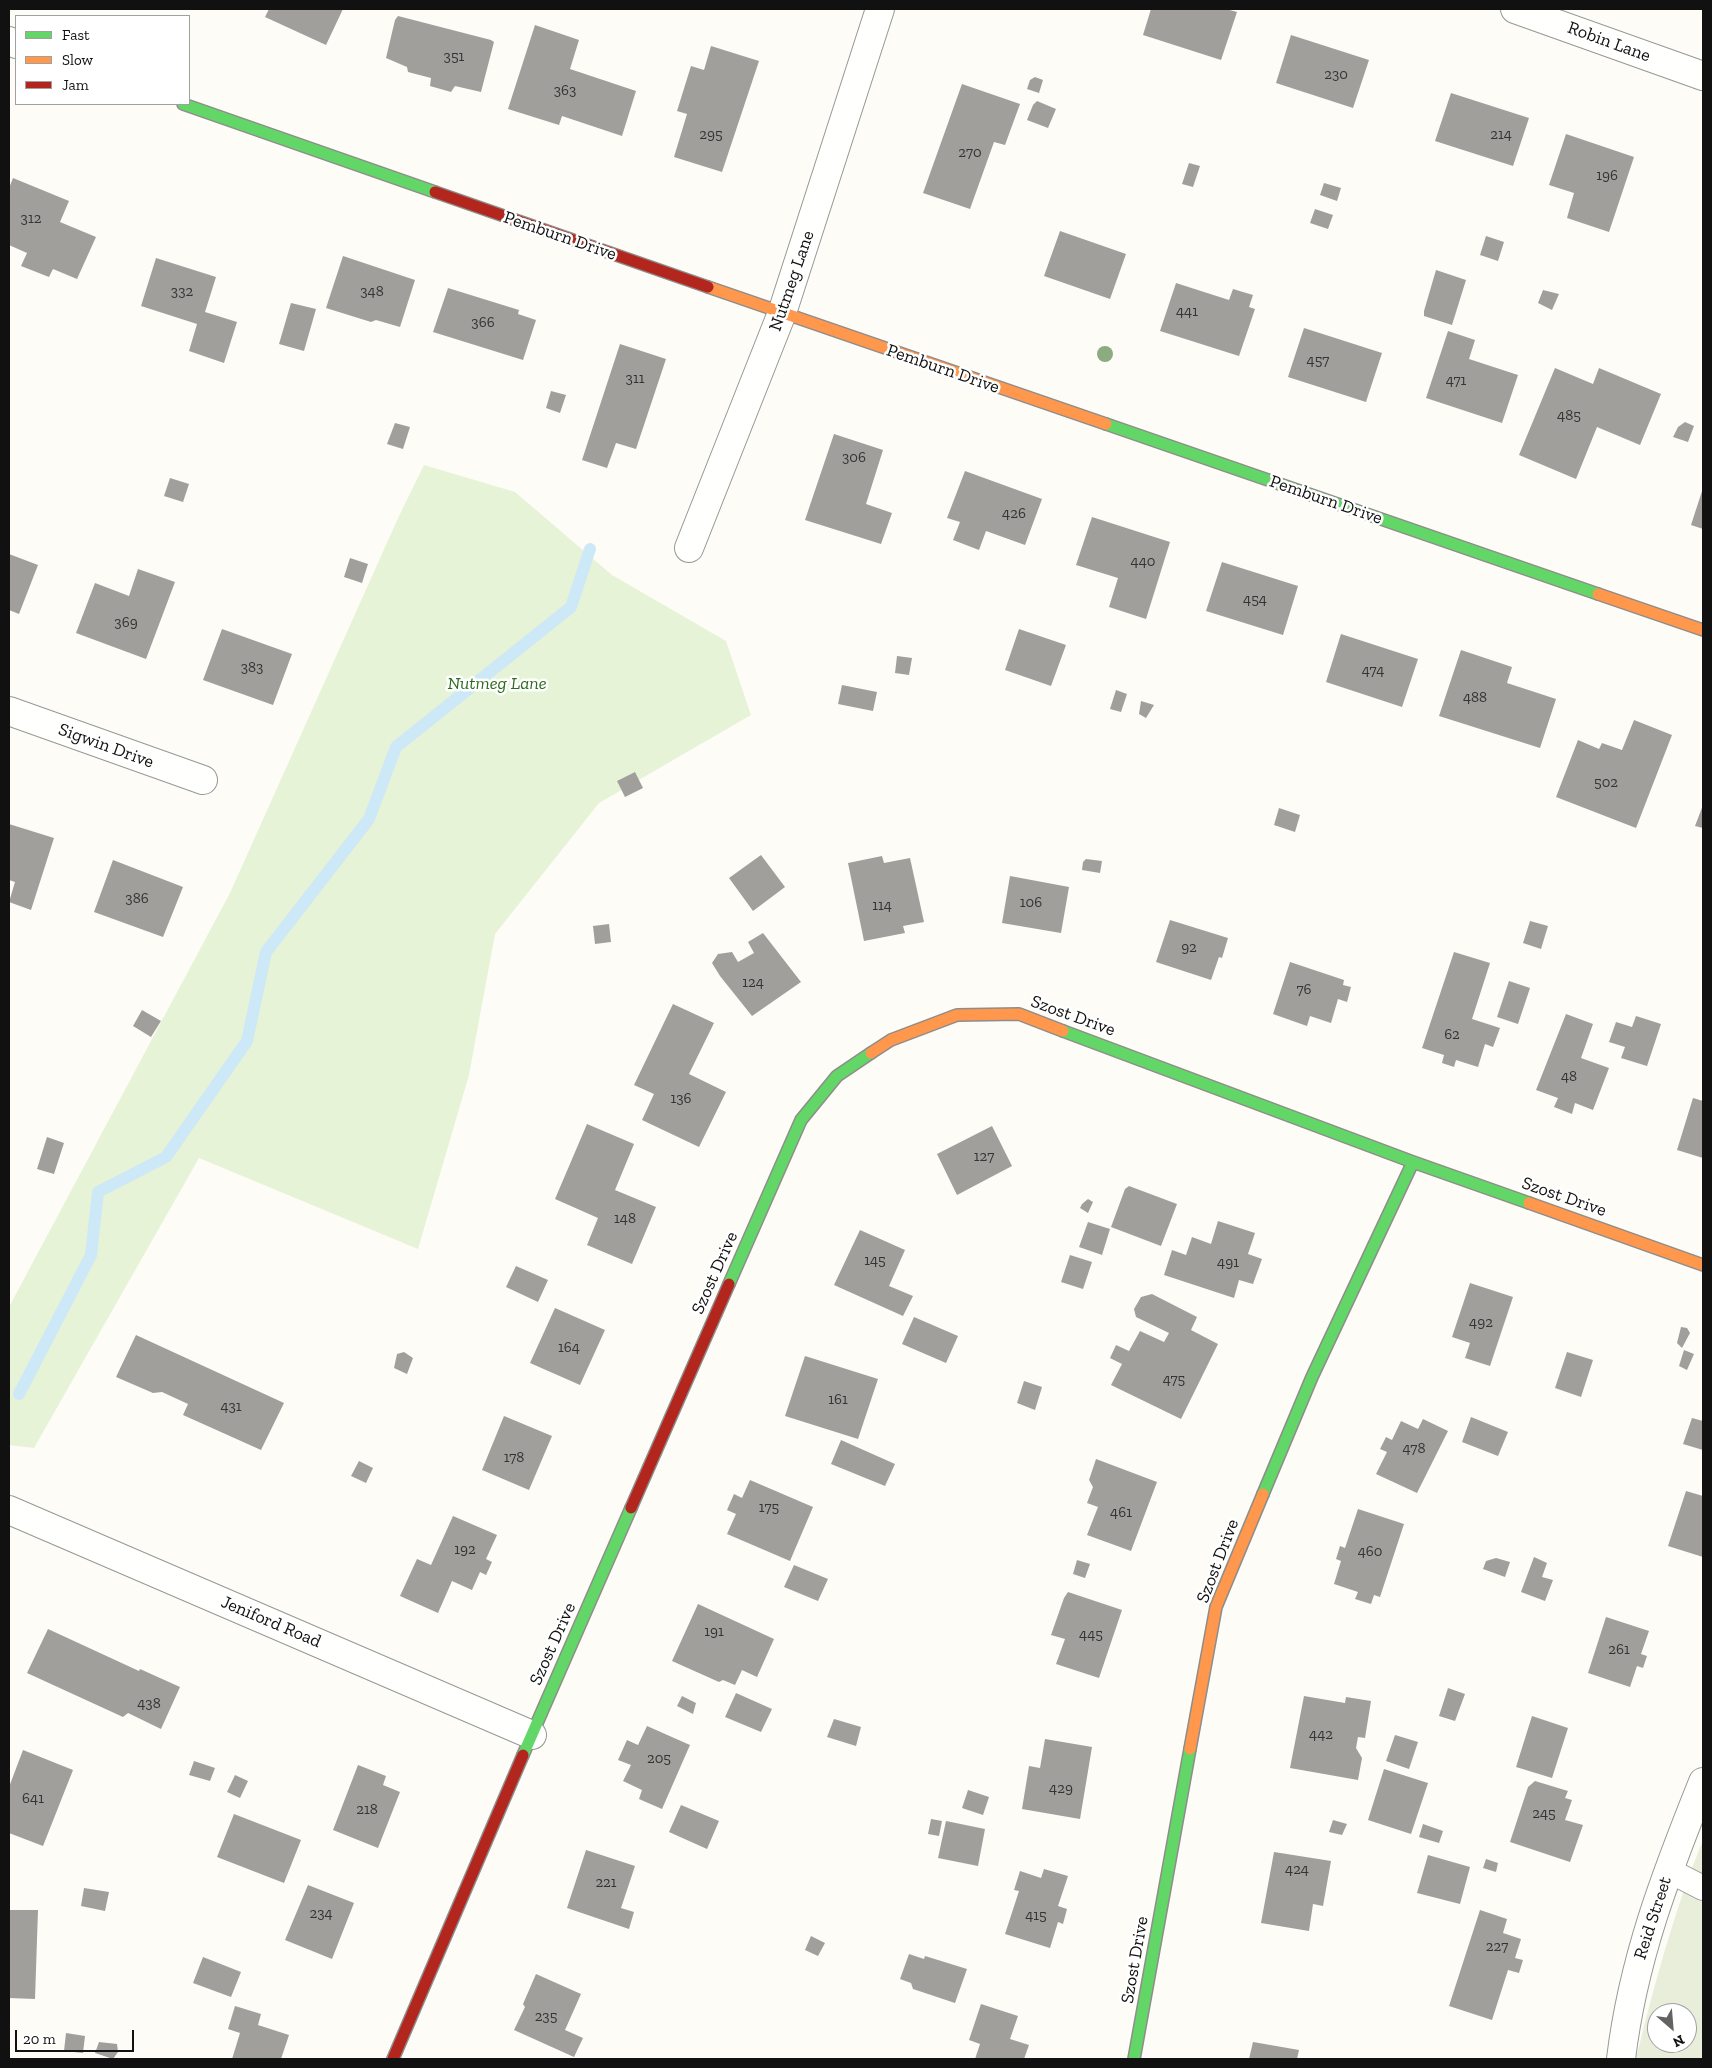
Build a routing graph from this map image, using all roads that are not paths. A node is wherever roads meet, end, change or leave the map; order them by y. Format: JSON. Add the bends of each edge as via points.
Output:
{"nodes":[{"id":1,"x":880,"y":9,"type":"edge"},
{"id":2,"x":1516,"y":9,"type":"edge"},
{"id":3,"x":1703,"y":76,"type":"edge"},
{"id":4,"x":186,"y":105,"type":"edge"},
{"id":5,"x":782,"y":313,"type":"junction"},
{"id":6,"x":689,"y":548,"type":"dead end"},
{"id":7,"x":1703,"y":630,"type":"edge"},
{"id":8,"x":9,"y":711,"type":"edge"},
{"id":9,"x":203,"y":780,"type":"dead end"},
{"id":10,"x":1413,"y":1162,"type":"junction"},
{"id":11,"x":1703,"y":1265,"type":"edge"},
{"id":12,"x":9,"y":1510,"type":"edge"},
{"id":13,"x":532,"y":1735,"type":"junction"},
{"id":14,"x":1703,"y":1782,"type":"edge"},
{"id":15,"x":1668,"y":1870,"type":"junction"},
{"id":16,"x":1703,"y":1888,"type":"edge"},
{"id":17,"x":393,"y":2059,"type":"edge"},
{"id":18,"x":1134,"y":2059,"type":"edge"},
{"id":19,"x":1621,"y":2059,"type":"edge"}],
"edges":[{"from":1,"to":5,"type":"street","name":"Nutmeg Lane"},
{"from":2,"to":3,"type":"street","name":"Robin Lane"},
{"from":4,"to":5,"type":"street","name":"Pemburn Drive"},
{"from":5,"to":6,"type":"street","name":"Nutmeg Lane"},
{"from":5,"to":7,"type":"street","name":"Pemburn Drive"},
{"from":8,"to":9,"type":"street","name":"Sigwin Drive"},
{"from":10,"to":11,"type":"street","name":"Szost Drive"},
{"from":10,"to":13,"type":"street","name":"Szost Drive","via":[[1019,1014],[957,1015],[891,1040],[837,1076],[802,1120]]},
{"from":10,"to":18,"type":"street","name":"Szost Drive","via":[[1312,1377],[1216,1607]]},
{"from":12,"to":13,"type":"street","name":"Jeniford Road"},
{"from":13,"to":17,"type":"street","name":"Szost Drive"},
{"from":14,"to":15,"type":"street","name":"Reid Street"},
{"from":15,"to":16,"type":"lane"},
{"from":15,"to":19,"type":"street","name":"Reid Street","via":[[1636,1971]]}]}
